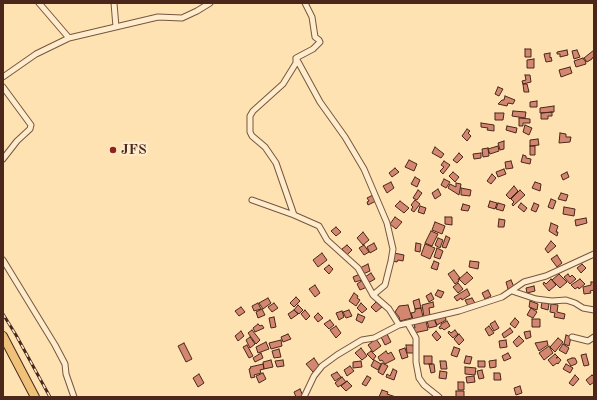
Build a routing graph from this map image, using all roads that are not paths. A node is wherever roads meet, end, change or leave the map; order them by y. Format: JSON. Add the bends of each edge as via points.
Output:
{"nodes":[{"id":1,"x":39,"y":3,"type":"edge"},
{"id":2,"x":114,"y":3,"type":"edge"},
{"id":3,"x":210,"y":3,"type":"edge"},
{"id":4,"x":305,"y":3,"type":"edge"},
{"id":5,"x":116,"y":27,"type":"junction"},
{"id":6,"x":69,"y":38,"type":"junction"},
{"id":7,"x":296,"y":58,"type":"junction"},
{"id":8,"x":3,"y":77,"type":"edge"},
{"id":9,"x":3,"y":87,"type":"edge"},
{"id":10,"x":3,"y":159,"type":"edge"},
{"id":11,"x":252,"y":200,"type":"dead end"},
{"id":12,"x":294,"y":215,"type":"junction"},
{"id":13,"x":594,"y":254,"type":"edge"},
{"id":14,"x":3,"y":260,"type":"edge"},
{"id":15,"x":512,"y":291,"type":"junction"},
{"id":16,"x":373,"y":296,"type":"junction"},
{"id":17,"x":593,"y":309,"type":"edge"},
{"id":18,"x":408,"y":324,"type":"junction"},
{"id":19,"x":399,"y":325,"type":"junction"},
{"id":20,"x":3,"y":336,"type":"edge"},
{"id":21,"x":572,"y":337,"type":"dead end"},
{"id":22,"x":594,"y":337,"type":"edge"},
{"id":23,"x":35,"y":397,"type":"edge"},
{"id":24,"x":74,"y":397,"type":"edge"},
{"id":25,"x":304,"y":397,"type":"edge"},
{"id":26,"x":439,"y":397,"type":"edge"}],
"edges":[{"from":1,"to":6,"type":"street"},
{"from":2,"to":5,"type":"street"},
{"from":3,"to":5,"type":"street","via":[[182,18],[158,17]]},
{"from":4,"to":7,"type":"street","via":[[312,17],[315,36],[320,42]]},
{"from":5,"to":6,"type":"street"},
{"from":6,"to":8,"type":"street","via":[[36,54]]},
{"from":7,"to":12,"type":"street","via":[[296,63],[283,84],[250,116],[250,132],[276,163]]},
{"from":7,"to":16,"type":"street","via":[[320,102],[364,169],[387,223],[393,249],[391,261],[385,285]]},
{"from":9,"to":10,"type":"street","via":[[31,125]]},
{"from":11,"to":12,"type":"street"},
{"from":12,"to":16,"type":"street","via":[[319,226],[327,240],[358,268]]},
{"from":13,"to":15,"type":"street","via":[[546,276],[524,282]]},
{"from":14,"to":24,"type":"street","via":[[65,364]]},
{"from":15,"to":17,"type":"street","via":[[536,299],[566,300],[583,308]]},
{"from":15,"to":18,"type":"street","via":[[502,297],[459,311]]},
{"from":16,"to":19,"type":"street","via":[[389,309]]},
{"from":18,"to":19,"type":"street"},
{"from":18,"to":26,"type":"street","via":[[416,338],[419,378]]},
{"from":19,"to":25,"type":"street","via":[[374,338],[362,340],[322,366]]},
{"from":20,"to":23,"type":"highway"},
{"from":21,"to":22,"type":"street","via":[[588,340]]}]}
